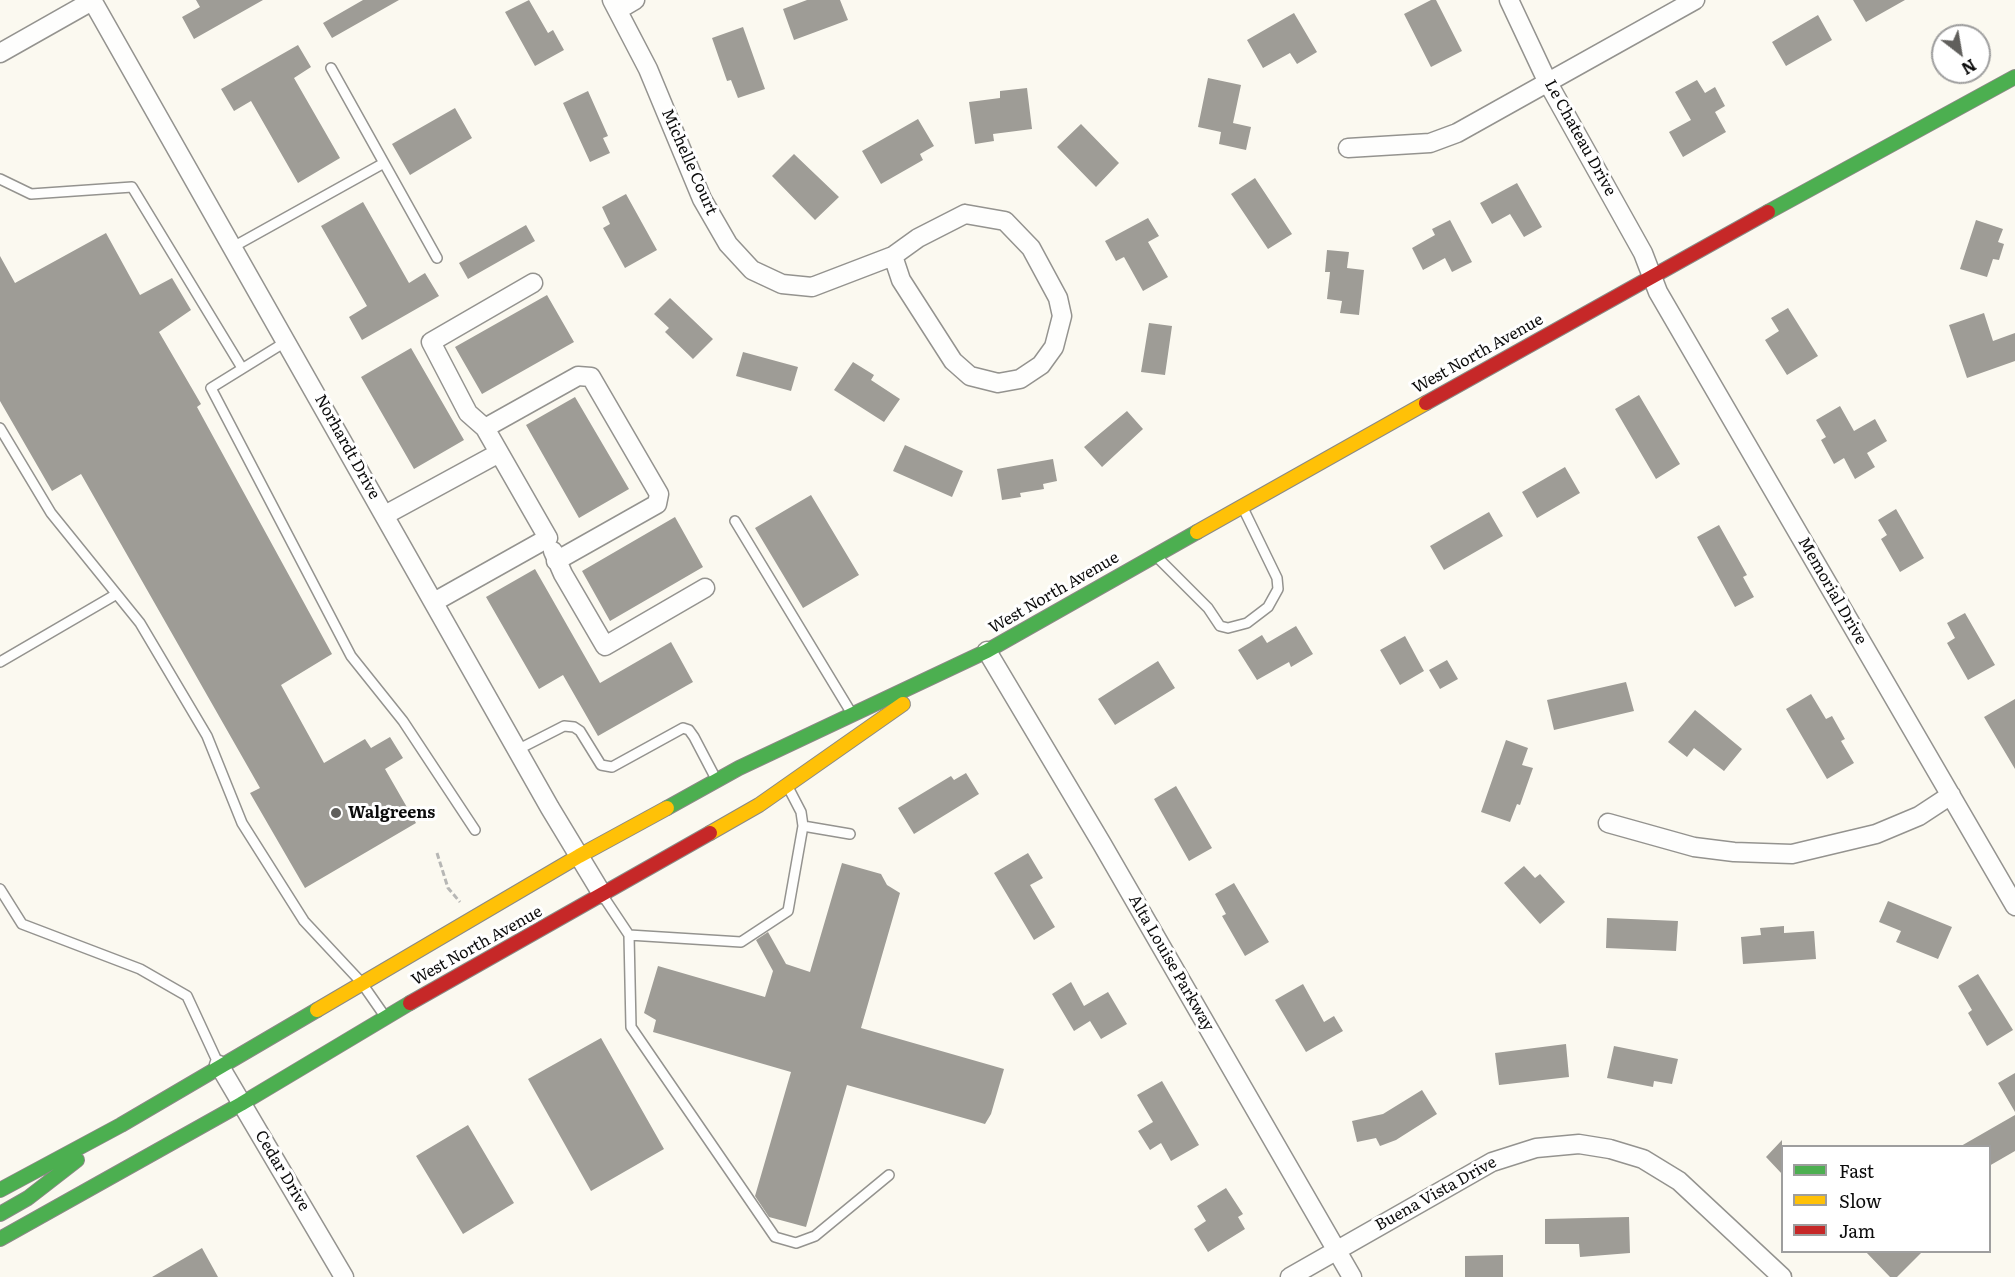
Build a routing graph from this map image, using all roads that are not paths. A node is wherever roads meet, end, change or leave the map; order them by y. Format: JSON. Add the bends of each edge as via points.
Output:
{"nodes":[{"id":1,"x":92,"y":0,"type":"edge"},
{"id":2,"x":635,"y":0,"type":"edge"},
{"id":3,"x":1509,"y":0,"type":"edge"},
{"id":4,"x":1695,"y":0,"type":"edge"},
{"id":5,"x":615,"y":5,"type":"edge"},
{"id":6,"x":0,"y":53,"type":"edge"},
{"id":7,"x":331,"y":68,"type":"dead end"},
{"id":8,"x":2015,"y":77,"type":"edge"},
{"id":9,"x":1548,"y":82,"type":"junction"},
{"id":10,"x":1348,"y":148,"type":"dead end"},
{"id":11,"x":384,"y":163,"type":"junction"},
{"id":12,"x":0,"y":179,"type":"edge"},
{"id":13,"x":233,"y":247,"type":"junction"},
{"id":14,"x":893,"y":256,"type":"junction"},
{"id":15,"x":437,"y":258,"type":"dead end"},
{"id":16,"x":1652,"y":276,"type":"junction"},
{"id":17,"x":533,"y":283,"type":"dead end"},
{"id":18,"x":287,"y":340,"type":"junction"},
{"id":19,"x":242,"y":368,"type":"junction"},
{"id":20,"x":0,"y":428,"type":"edge"},
{"id":21,"x":485,"y":428,"type":"junction"},
{"id":22,"x":499,"y":453,"type":"junction"},
{"id":23,"x":1242,"y":506,"type":"junction"},
{"id":24,"x":385,"y":515,"type":"junction"},
{"id":25,"x":735,"y":521,"type":"dead end"},
{"id":26,"x":548,"y":538,"type":"junction"},
{"id":27,"x":1155,"y":555,"type":"junction"},
{"id":28,"x":556,"y":561,"type":"junction"},
{"id":29,"x":705,"y":588,"type":"dead end"},
{"id":30,"x":115,"y":595,"type":"junction"},
{"id":31,"x":434,"y":602,"type":"junction"},
{"id":32,"x":987,"y":651,"type":"junction"},
{"id":33,"x":0,"y":662,"type":"edge"},
{"id":34,"x":959,"y":665,"type":"junction"},
{"id":35,"x":853,"y":715,"type":"junction"},
{"id":36,"x":863,"y":732,"type":"junction"},
{"id":37,"x":517,"y":750,"type":"junction"},
{"id":38,"x":717,"y":781,"type":"junction"},
{"id":39,"x":787,"y":785,"type":"junction"},
{"id":40,"x":1951,"y":795,"type":"junction"},
{"id":41,"x":1608,"y":823,"type":"dead end"},
{"id":42,"x":803,"y":826,"type":"junction"},
{"id":43,"x":476,"y":830,"type":"dead end"},
{"id":44,"x":850,"y":834,"type":"dead end"},
{"id":45,"x":579,"y":856,"type":"junction"},
{"id":46,"x":0,"y":889,"type":"edge"},
{"id":47,"x":602,"y":894,"type":"junction"},
{"id":48,"x":2015,"y":906,"type":"edge"},
{"id":49,"x":629,"y":935,"type":"junction"},
{"id":50,"x":361,"y":982,"type":"junction"},
{"id":51,"x":385,"y":1017,"type":"junction"},
{"id":52,"x":219,"y":1065,"type":"junction"},
{"id":53,"x":241,"y":1104,"type":"junction"},
{"id":54,"x":121,"y":1125,"type":"junction"},
{"id":55,"x":889,"y":1175,"type":"dead end"},
{"id":56,"x":0,"y":1190,"type":"edge"},
{"id":57,"x":0,"y":1214,"type":"edge"},
{"id":58,"x":0,"y":1239,"type":"edge"},
{"id":59,"x":1336,"y":1250,"type":"junction"},
{"id":60,"x":344,"y":1277,"type":"edge"},
{"id":61,"x":1290,"y":1277,"type":"edge"},
{"id":62,"x":1352,"y":1277,"type":"edge"},
{"id":63,"x":1782,"y":1277,"type":"edge"}],
"edges":[{"from":1,"to":6,"type":"street"},
{"from":1,"to":13,"type":"street","name":"Norhardt Drive"},
{"from":2,"to":5,"type":"street"},
{"from":3,"to":9,"type":"street","name":"Le Chateau Drive"},
{"from":4,"to":9,"type":"street"},
{"from":5,"to":14,"type":"street","name":"Michelle Court","via":[[648,69],[702,198],[728,244],[752,270],[783,284],[813,286]]},
{"from":7,"to":11,"type":"lane"},
{"from":8,"to":16,"type":"main road","name":"West North Avenue"},
{"from":9,"to":10,"type":"street","via":[[1457,133],[1430,143]]},
{"from":9,"to":16,"type":"street","name":"Le Chateau Drive"},
{"from":11,"to":13,"type":"lane"},
{"from":11,"to":15,"type":"lane"},
{"from":12,"to":19,"type":"lane","via":[[31,194],[132,187]]},
{"from":13,"to":18,"type":"street","name":"Norhardt Drive"},
{"from":14,"to":14,"type":"street","name":"Michelle Court","via":[[901,280],[934,335],[952,361],[970,376],[998,383],[1020,379],[1041,365],[1054,347],[1062,316],[1058,298],[1031,248],[1005,221],[965,213]]},
{"from":16,"to":23,"type":"main road","name":"West North Avenue"},
{"from":16,"to":40,"type":"street","name":"Memorial Drive","via":[[1725,411]]},
{"from":17,"to":21,"type":"street","via":[[431,342],[468,413]]},
{"from":18,"to":19,"type":"lane"},
{"from":18,"to":24,"type":"street","name":"Norhardt Drive"},
{"from":19,"to":43,"type":"lane","via":[[211,388],[351,656],[403,721]]},
{"from":20,"to":30,"type":"lane","via":[[51,513]]},
{"from":21,"to":22,"type":"street"},
{"from":21,"to":28,"type":"street","via":[[578,376],[591,377],[659,494],[657,504]]},
{"from":22,"to":24,"type":"street"},
{"from":22,"to":26,"type":"street"},
{"from":23,"to":27,"type":"main road","name":"West North Avenue"},
{"from":23,"to":27,"type":"lane","via":[[1277,578],[1278,589],[1268,607],[1247,623],[1220,626],[1188,586]]},
{"from":24,"to":31,"type":"street","name":"Norhardt Drive"},
{"from":25,"to":35,"type":"lane"},
{"from":26,"to":28,"type":"street"},
{"from":26,"to":31,"type":"street"},
{"from":27,"to":32,"type":"main road","name":"West North Avenue"},
{"from":28,"to":29,"type":"street","via":[[605,645]]},
{"from":30,"to":33,"type":"lane"},
{"from":30,"to":50,"type":"lane","via":[[140,623],[207,736],[242,823],[304,921]]},
{"from":31,"to":37,"type":"street","name":"Norhardt Drive"},
{"from":32,"to":34,"type":"main road","name":"West North Avenue"},
{"from":32,"to":59,"type":"street","name":"Alta Louise Parkway"},
{"from":34,"to":35,"type":"main road","name":"West North Avenue"},
{"from":34,"to":36,"type":"main road","name":"West North Avenue"},
{"from":35,"to":36,"type":"lane"},
{"from":35,"to":38,"type":"main road","name":"West North Avenue"},
{"from":36,"to":39,"type":"main road","name":"West North Avenue"},
{"from":37,"to":38,"type":"lane","via":[[564,726],[574,727],[601,765],[612,767],[683,728],[694,737]]},
{"from":37,"to":45,"type":"street","name":"Norhardt Drive"},
{"from":38,"to":45,"type":"main road","name":"West North Avenue"},
{"from":39,"to":42,"type":"lane","via":[[801,812]]},
{"from":39,"to":47,"type":"main road","name":"West North Avenue","via":[[759,805]]},
{"from":40,"to":41,"type":"street","via":[[1919,816],[1876,834],[1791,854],[1694,847]]},
{"from":40,"to":48,"type":"street","name":"Memorial Drive"},
{"from":42,"to":44,"type":"lane"},
{"from":42,"to":49,"type":"lane","via":[[788,911],[741,942]]},
{"from":45,"to":47,"type":"street","name":"Norhardt Drive"},
{"from":45,"to":50,"type":"main road","name":"West North Avenue"},
{"from":46,"to":52,"type":"lane","via":[[22,924],[140,969],[187,996]]},
{"from":47,"to":49,"type":"lane"},
{"from":47,"to":51,"type":"main road","name":"West North Avenue"},
{"from":49,"to":55,"type":"lane","via":[[631,1028],[775,1237],[796,1243],[815,1236]]},
{"from":50,"to":51,"type":"lane"},
{"from":50,"to":52,"type":"main road","name":"West North Avenue"},
{"from":51,"to":53,"type":"main road","name":"West North Avenue"},
{"from":52,"to":53,"type":"street","name":"Cedar Drive"},
{"from":52,"to":54,"type":"main road","name":"West North Avenue"},
{"from":53,"to":58,"type":"main road","name":"West North Avenue"},
{"from":53,"to":60,"type":"street","name":"Cedar Drive"},
{"from":54,"to":56,"type":"main road","name":"West North Avenue"},
{"from":54,"to":57,"type":"main road","via":[[46,1185]]},
{"from":59,"to":61,"type":"street","name":"Buena Vista Drive"},
{"from":59,"to":62,"type":"street","name":"Alta Louise Parkway"},
{"from":59,"to":63,"type":"street","name":"Buena Vista Drive","via":[[1492,1162],[1536,1148],[1578,1144],[1643,1159],[1679,1181]]}]}
